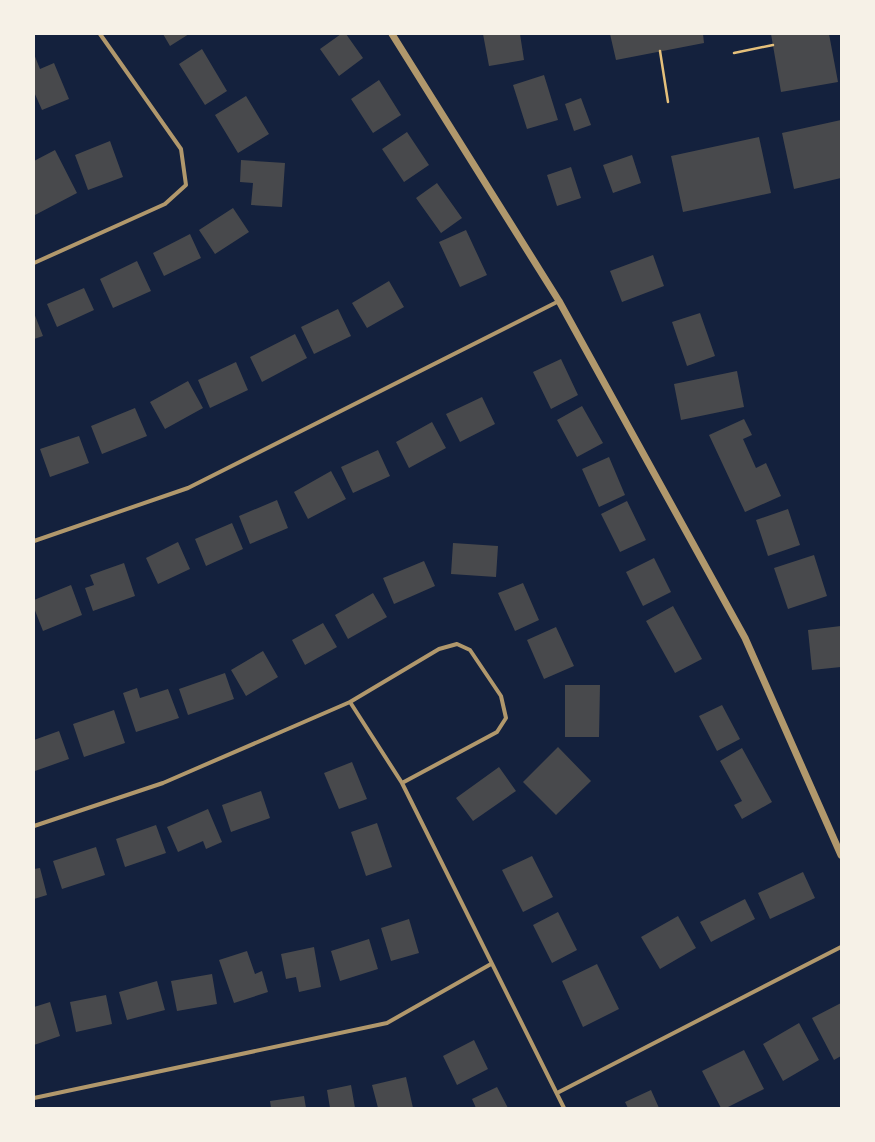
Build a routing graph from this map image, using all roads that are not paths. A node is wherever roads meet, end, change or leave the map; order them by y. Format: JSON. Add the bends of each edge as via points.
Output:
{"nodes":[{"id":1,"x":100,"y":34,"type":"edge"},
{"id":2,"x":392,"y":34,"type":"edge"},
{"id":3,"x":34,"y":262,"type":"edge"},
{"id":4,"x":559,"y":301,"type":"junction"},
{"id":5,"x":34,"y":541,"type":"edge"},
{"id":6,"x":350,"y":702,"type":"junction"},
{"id":7,"x":402,"y":783,"type":"junction"},
{"id":8,"x":34,"y":826,"type":"edge"},
{"id":9,"x":841,"y":855,"type":"edge"},
{"id":10,"x":841,"y":947,"type":"edge"},
{"id":11,"x":491,"y":964,"type":"junction"},
{"id":12,"x":557,"y":1093,"type":"junction"},
{"id":13,"x":34,"y":1098,"type":"edge"},
{"id":14,"x":564,"y":1108,"type":"edge"}],
"edges":[{"from":1,"to":3,"type":"street","via":[[180,148],[186,185],[165,204]]},
{"from":2,"to":4,"type":"street"},
{"from":4,"to":5,"type":"street","via":[[188,488]]},
{"from":4,"to":9,"type":"street","via":[[745,638]]},
{"from":6,"to":7,"type":"street"},
{"from":6,"to":7,"type":"street","via":[[438,649],[457,644],[470,650],[501,696],[506,718],[497,732]]},
{"from":6,"to":8,"type":"street","via":[[163,783]]},
{"from":7,"to":11,"type":"street"},
{"from":10,"to":12,"type":"street"},
{"from":11,"to":12,"type":"street"},
{"from":11,"to":13,"type":"street","via":[[387,1023]]},
{"from":12,"to":14,"type":"street"}]}
